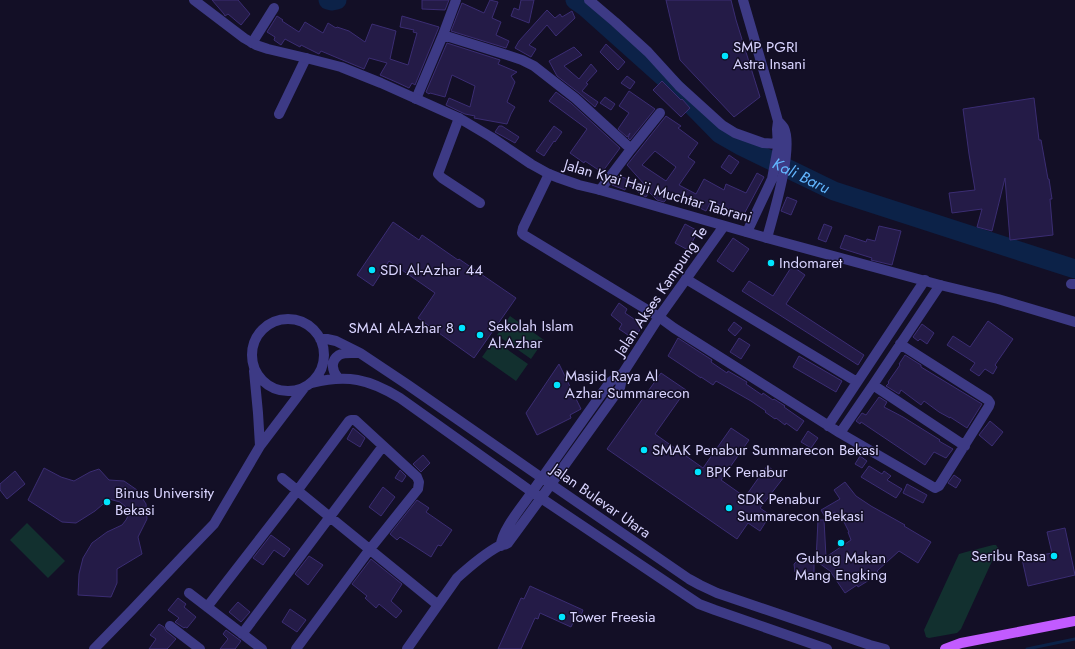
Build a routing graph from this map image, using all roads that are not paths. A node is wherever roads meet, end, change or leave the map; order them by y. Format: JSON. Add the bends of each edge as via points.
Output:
{"nodes":[{"id":1,"x":194,"y":0,"type":"edge"},
{"id":2,"x":456,"y":0,"type":"edge"},
{"id":3,"x":590,"y":0,"type":"edge"},
{"id":4,"x":743,"y":0,"type":"edge"},
{"id":5,"x":274,"y":8,"type":"dead end"},
{"id":6,"x":443,"y":35,"type":"junction"},
{"id":7,"x":252,"y":43,"type":"junction"},
{"id":8,"x":306,"y":58,"type":"junction"},
{"id":9,"x":416,"y":99,"type":"junction"},
{"id":10,"x":660,"y":112,"type":"dead end"},
{"id":11,"x":279,"y":114,"type":"dead end"},
{"id":12,"x":459,"y":118,"type":"junction"},
{"id":13,"x":781,"y":146,"type":"junction"},
{"id":14,"x":631,"y":149,"type":"junction"},
{"id":15,"x":549,"y":174,"type":"junction"},
{"id":16,"x":778,"y":180,"type":"junction"},
{"id":17,"x":600,"y":190,"type":"junction"},
{"id":18,"x":480,"y":203,"type":"dead end"},
{"id":19,"x":724,"y":226,"type":"junction"},
{"id":20,"x":747,"y":232,"type":"junction"},
{"id":21,"x":767,"y":238,"type":"junction"},
{"id":22,"x":686,"y":279,"type":"junction"},
{"id":23,"x":925,"y":280,"type":"junction"},
{"id":24,"x":940,"y":285,"type":"junction"},
{"id":25,"x":659,"y":317,"type":"junction"},
{"id":26,"x":1075,"y":322,"type":"edge"},
{"id":27,"x":320,"y":339,"type":"junction"},
{"id":28,"x":900,"y":344,"type":"junction"},
{"id":29,"x":360,"y":353,"type":"junction"},
{"id":30,"x":254,"y":370,"type":"junction"},
{"id":31,"x":623,"y":373,"type":"junction"},
{"id":32,"x":338,"y":378,"type":"junction"},
{"id":33,"x":857,"y":382,"type":"junction"},
{"id":34,"x":874,"y":385,"type":"junction"},
{"id":35,"x":308,"y":386,"type":"junction"},
{"id":36,"x":828,"y":426,"type":"junction"},
{"id":37,"x":840,"y":433,"type":"junction"},
{"id":38,"x":260,"y":446,"type":"junction"},
{"id":39,"x":384,"y":446,"type":"junction"},
{"id":40,"x":965,"y":446,"type":"junction"},
{"id":41,"x":282,"y":478,"type":"dead end"},
{"id":42,"x":542,"y":478,"type":"junction"},
{"id":43,"x":551,"y":484,"type":"junction"},
{"id":44,"x":297,"y":490,"type":"junction"},
{"id":45,"x":532,"y":492,"type":"junction"},
{"id":46,"x":541,"y":498,"type":"junction"},
{"id":47,"x":330,"y":517,"type":"junction"},
{"id":48,"x":500,"y":546,"type":"junction"},
{"id":49,"x":370,"y":549,"type":"junction"},
{"id":50,"x":189,"y":593,"type":"dead end"},
{"id":51,"x":438,"y":604,"type":"junction"},
{"id":52,"x":207,"y":607,"type":"junction"},
{"id":53,"x":1075,"y":621,"type":"edge"},
{"id":54,"x":170,"y":626,"type":"dead end"},
{"id":55,"x":242,"y":634,"type":"junction"},
{"id":56,"x":959,"y":646,"type":"edge"},
{"id":57,"x":94,"y":649,"type":"edge"},
{"id":58,"x":200,"y":649,"type":"edge"},
{"id":59,"x":262,"y":649,"type":"edge"},
{"id":60,"x":296,"y":649,"type":"edge"},
{"id":61,"x":407,"y":649,"type":"edge"},
{"id":62,"x":827,"y":649,"type":"edge"},
{"id":63,"x":885,"y":649,"type":"edge"},
{"id":64,"x":945,"y":649,"type":"edge"}],
"edges":[{"from":1,"to":7,"type":"street","name":"Jalan Kyai Haji Muchtar Tabrani"},
{"from":2,"to":6,"type":"street"},
{"from":3,"to":13,"type":"street","via":[[660,64],[679,86],[722,126],[763,143]]},
{"from":4,"to":13,"type":"street","via":[[778,122],[776,128]]},
{"from":5,"to":7,"type":"street"},
{"from":6,"to":9,"type":"street"},
{"from":6,"to":14,"type":"street","via":[[508,55],[534,66],[575,98]]},
{"from":7,"to":8,"type":"street","name":"Jalan Kyai Haji Muchtar Tabrani","via":[[268,50]]},
{"from":8,"to":9,"type":"street","name":"Jalan Kyai Haji Muchtar Tabrani","via":[[349,70]]},
{"from":8,"to":11,"type":"street"},
{"from":9,"to":12,"type":"street","name":"Jalan Kyai Haji Muchtar Tabrani"},
{"from":10,"to":14,"type":"street"},
{"from":12,"to":15,"type":"street","name":"Jalan Kyai Haji Muchtar Tabrani"},
{"from":12,"to":18,"type":"street","via":[[438,173]]},
{"from":13,"to":16,"type":"street"},
{"from":14,"to":17,"type":"street"},
{"from":15,"to":17,"type":"street","name":"Jalan Kyai Haji Muchtar Tabrani"},
{"from":15,"to":25,"type":"street","via":[[523,228],[524,235]]},
{"from":16,"to":20,"type":"street"},
{"from":16,"to":21,"type":"street"},
{"from":17,"to":19,"type":"street","name":"Jalan Kyai Haji Muchtar Tabrani"},
{"from":19,"to":20,"type":"street","name":"Jalan Kyai Haji Muchtar Tabrani"},
{"from":19,"to":22,"type":"street","name":"Jalan Akses Kampung Te"},
{"from":20,"to":21,"type":"street","name":"Jalan Kyai Haji Muchtar Tabrani"},
{"from":21,"to":23,"type":"street","name":"Jalan Kyai Haji Muchtar Tabrani"},
{"from":22,"to":25,"type":"street","name":"Jalan Akses Kampung Te"},
{"from":22,"to":33,"type":"street"},
{"from":23,"to":24,"type":"street","name":"Jalan Kyai Haji Muchtar Tabrani"},
{"from":23,"to":33,"type":"street"},
{"from":24,"to":26,"type":"street","name":"Jalan Kyai Haji Muchtar Tabrani"},
{"from":24,"to":28,"type":"street"},
{"from":25,"to":31,"type":"street","name":"Jalan Akses Kampung Te"},
{"from":25,"to":36,"type":"street"},
{"from":27,"to":29,"type":"street","name":"Jalan Bulevar Utara","via":[[336,341]]},
{"from":27,"to":30,"type":"street","via":[[310,326],[303,322],[288,319],[272,322],[260,332],[252,347]]},
{"from":27,"to":35,"type":"street","via":[[324,350],[324,362],[319,374]]},
{"from":28,"to":34,"type":"street"},
{"from":28,"to":40,"type":"street","via":[[989,401],[989,406]]},
{"from":29,"to":32,"type":"street","via":[[338,355],[332,369]]},
{"from":29,"to":42,"type":"street","name":"Jalan Bulevar Utara"},
{"from":30,"to":35,"type":"street","via":[[264,384],[279,391],[296,391]]},
{"from":30,"to":38,"type":"street"},
{"from":31,"to":42,"type":"street","name":"Jalan Akses Kampung Te","via":[[610,382]]},
{"from":31,"to":43,"type":"street","name":"Jalan Akses Kampung Te","via":[[620,388]]},
{"from":32,"to":35,"type":"street","name":"Jalan Bulevar Utara","via":[[326,379]]},
{"from":32,"to":45,"type":"street","name":"Jalan Bulevar Utara","via":[[358,379],[390,392]]},
{"from":33,"to":36,"type":"street"},
{"from":34,"to":37,"type":"street"},
{"from":34,"to":40,"type":"street"},
{"from":35,"to":38,"type":"street"},
{"from":36,"to":37,"type":"street"},
{"from":37,"to":40,"type":"street","via":[[935,488],[939,486]]},
{"from":38,"to":57,"type":"street","via":[[214,524]]},
{"from":39,"to":44,"type":"street","via":[[355,420],[350,420]]},
{"from":39,"to":47,"type":"street"},
{"from":39,"to":49,"type":"street","via":[[418,478],[419,485],[417,491]]},
{"from":41,"to":44,"type":"street"},
{"from":42,"to":43,"type":"street","name":"Jalan Bulevar Utara"},
{"from":42,"to":45,"type":"street","name":"Jalan Akses Kampung Te"},
{"from":43,"to":46,"type":"street","name":"Jalan Akses Kampung Te"},
{"from":43,"to":63,"type":"street","name":"Jalan Bulevar Utara","via":[[700,586]]},
{"from":44,"to":47,"type":"street"},
{"from":44,"to":52,"type":"street"},
{"from":45,"to":46,"type":"street","name":"Jalan Bulevar Utara"},
{"from":45,"to":48,"type":"street","name":"Jalan Akses Kampung Te","via":[[506,530]]},
{"from":46,"to":48,"type":"street","name":"Jalan Akses Kampung Te","via":[[508,543]]},
{"from":46,"to":62,"type":"street","name":"Jalan Bulevar Utara","via":[[699,604]]},
{"from":47,"to":49,"type":"street"},
{"from":47,"to":55,"type":"street"},
{"from":48,"to":51,"type":"street","name":"Jalan Akses Kampung Te","via":[[462,573]]},
{"from":49,"to":51,"type":"street"},
{"from":49,"to":60,"type":"street"},
{"from":50,"to":52,"type":"street"},
{"from":51,"to":61,"type":"street","name":"Jalan Akses Kampung Te"},
{"from":52,"to":55,"type":"street"},
{"from":53,"to":56,"type":"main road"},
{"from":54,"to":58,"type":"street"},
{"from":55,"to":59,"type":"street"},
{"from":56,"to":64,"type":"main road"}]}
